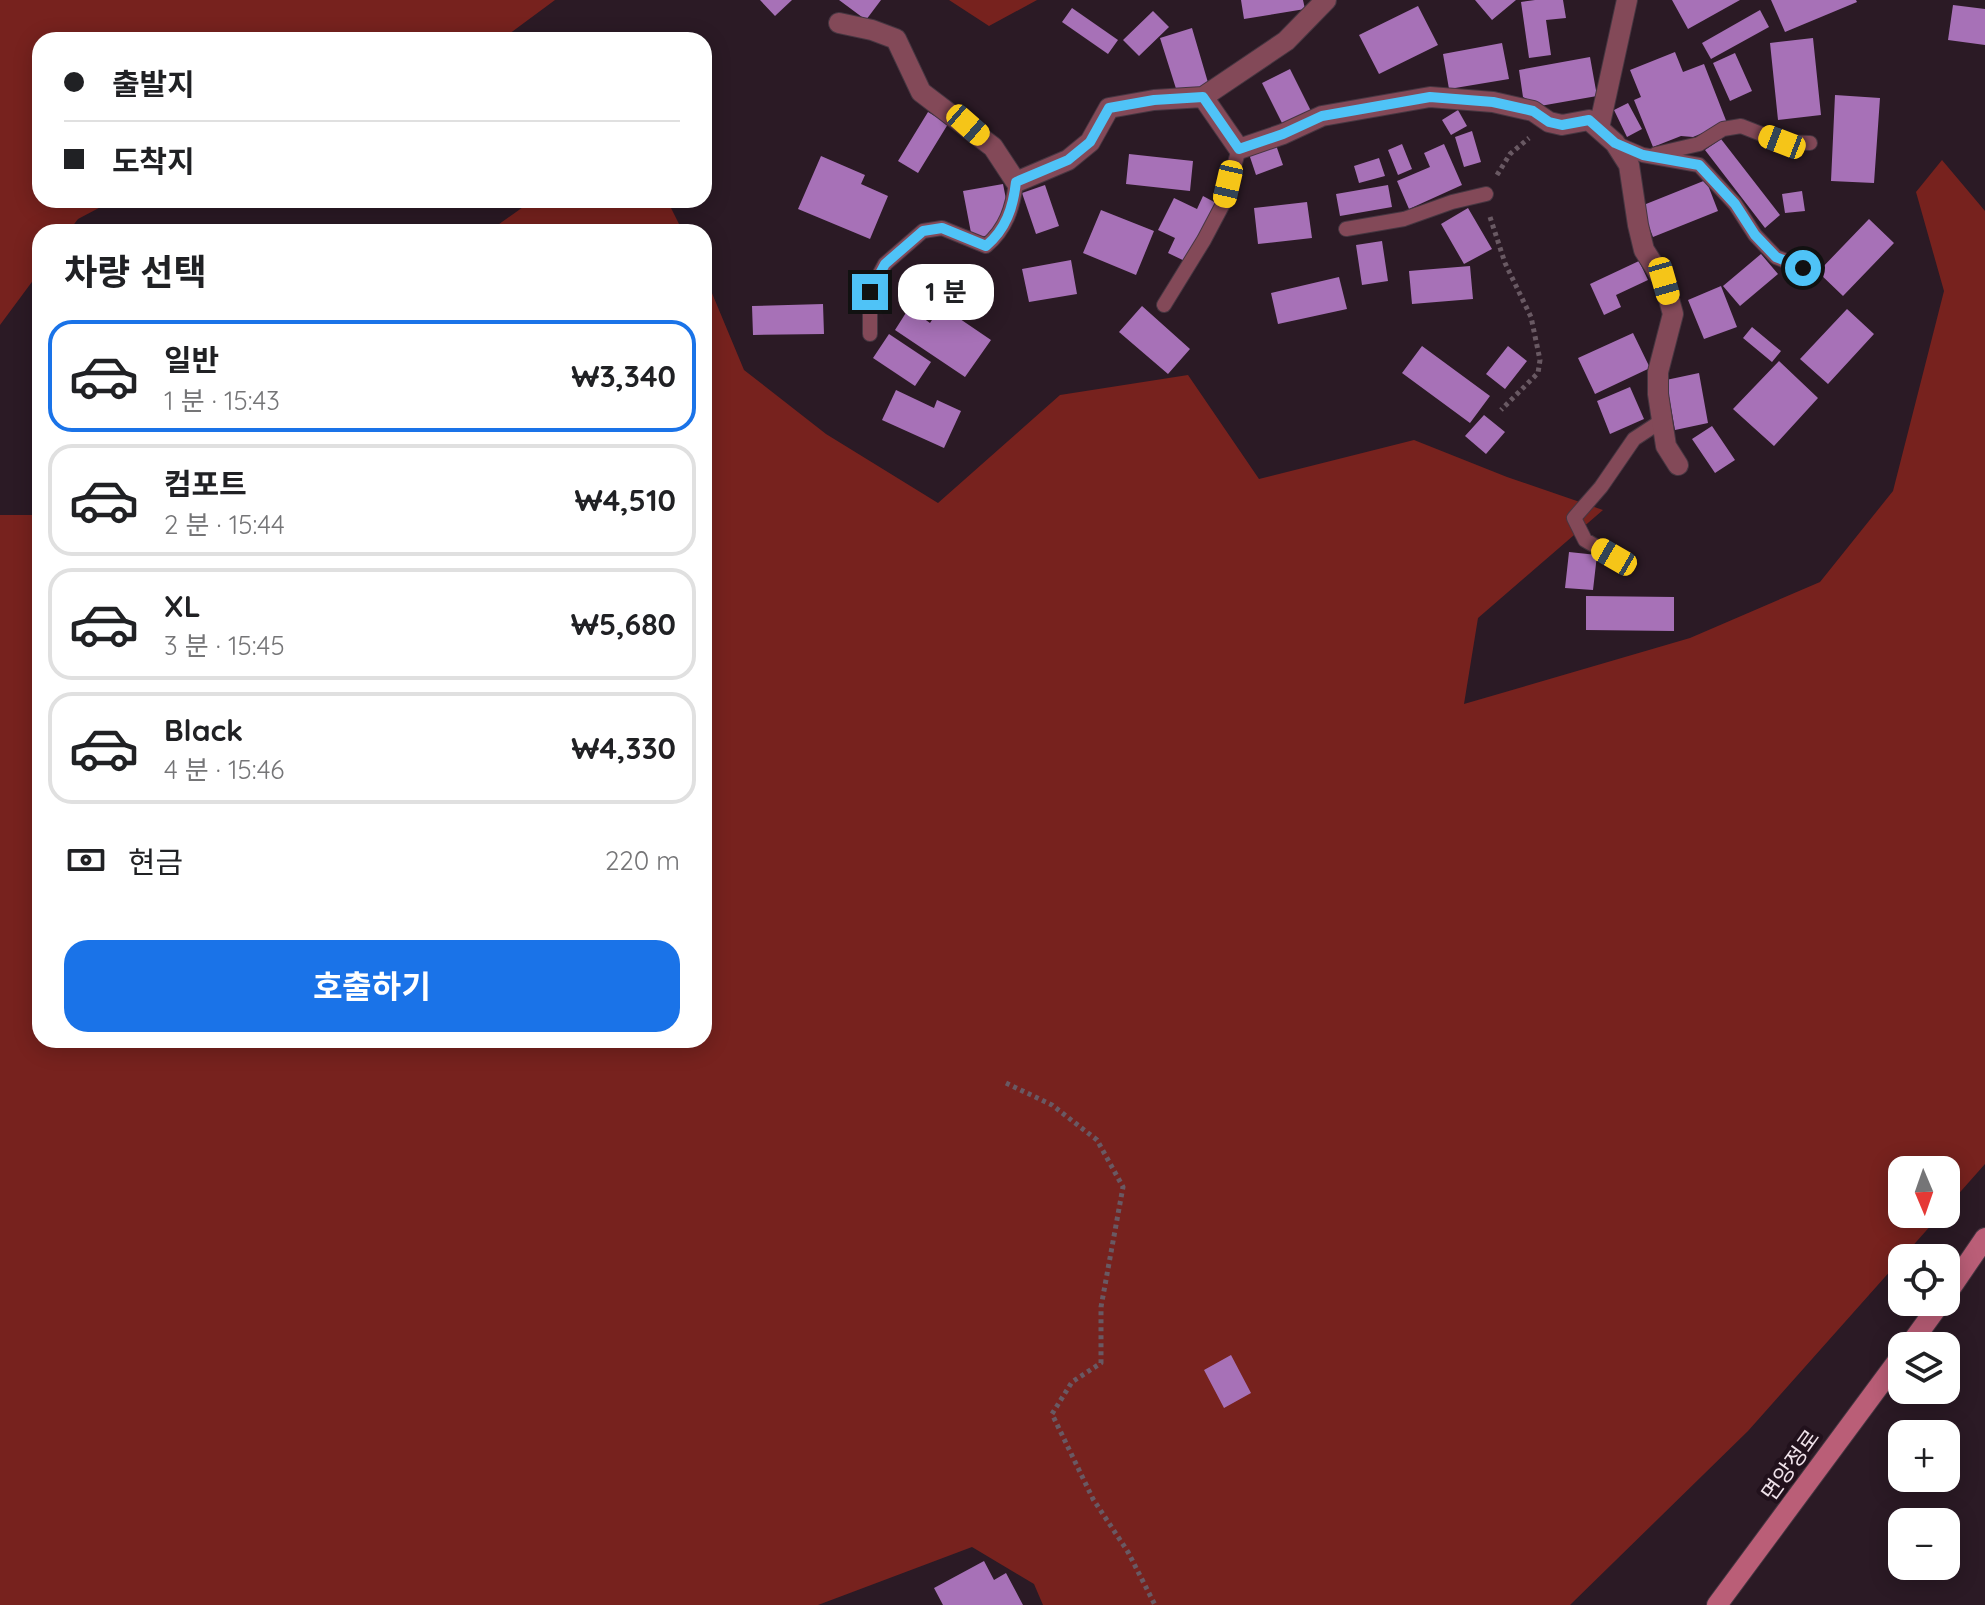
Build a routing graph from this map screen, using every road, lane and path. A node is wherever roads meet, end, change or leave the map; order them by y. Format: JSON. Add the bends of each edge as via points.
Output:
{"nodes":[{"id":1,"x":1326,"y":0,"type":"edge"},
{"id":2,"x":1627,"y":0,"type":"edge"},
{"id":3,"x":839,"y":23,"type":"dead end"},
{"id":4,"x":1203,"y":97,"type":"junction"},
{"id":5,"x":1549,"y":122,"type":"junction"},
{"id":6,"x":1599,"y":128,"type":"junction"},
{"id":7,"x":1615,"y":143,"type":"junction"},
{"id":8,"x":1810,"y":143,"type":"dead end"},
{"id":9,"x":1239,"y":149,"type":"junction"},
{"id":10,"x":1648,"y":156,"type":"junction"},
{"id":11,"x":1016,"y":182,"type":"junction"},
{"id":12,"x":1486,"y":194,"type":"junction"},
{"id":13,"x":1346,"y":229,"type":"dead end"},
{"id":14,"x":1803,"y":268,"type":"dead end"},
{"id":15,"x":1164,"y":305,"type":"dead end"},
{"id":16,"x":870,"y":334,"type":"dead end"},
{"id":17,"x":1501,"y":410,"type":"dead end"},
{"id":18,"x":1663,"y":420,"type":"junction"},
{"id":19,"x":1678,"y":465,"type":"dead end"},
{"id":20,"x":1614,"y":557,"type":"dead end"},
{"id":21,"x":1006,"y":1083,"type":"dead end"},
{"id":22,"x":1985,"y":1238,"type":"edge"},
{"id":23,"x":1960,"y":1275,"type":"edge"},
{"id":24,"x":1888,"y":1374,"type":"edge"},
{"id":25,"x":1155,"y":1605,"type":"edge"},
{"id":26,"x":1717,"y":1605,"type":"edge"}],
"edges":[{"from":1,"to":4,"type":"street","via":[[1286,41]]},
{"from":2,"to":6,"type":"street"},
{"from":3,"to":11,"type":"street","via":[[896,39],[921,92],[993,147]]},
{"from":4,"to":9,"type":"street"},
{"from":4,"to":11,"type":"street","via":[[1109,108],[1090,142],[1068,160]]},
{"from":5,"to":6,"type":"street","via":[[1589,120]]},
{"from":5,"to":9,"type":"street","via":[[1533,111],[1493,102],[1430,97],[1322,116]]},
{"from":5,"to":12,"type":"path","via":[[1510,154]]},
{"from":6,"to":7,"type":"street"},
{"from":7,"to":10,"type":"lane"},
{"from":7,"to":18,"type":"street","via":[[1629,165],[1644,250],[1664,281],[1673,314],[1658,372]]},
{"from":8,"to":10,"type":"lane","via":[[1782,142],[1741,126],[1723,129],[1699,144]]},
{"from":9,"to":15,"type":"lane","via":[[1223,204]]},
{"from":10,"to":14,"type":"lane","via":[[1699,165],[1776,257]]},
{"from":11,"to":16,"type":"lane","via":[[1014,206],[999,235],[986,246],[942,228],[923,231],[885,264],[870,292]]},
{"from":12,"to":13,"type":"lane","via":[[1404,219]]},
{"from":12,"to":17,"type":"path","via":[[1505,263],[1531,317],[1540,360],[1538,373]]},
{"from":18,"to":19,"type":"street","via":[[1666,446]]},
{"from":18,"to":20,"type":"lane","via":[[1634,439],[1574,518],[1585,540]]},
{"from":21,"to":25,"type":"path","via":[[1052,1105],[1097,1140],[1123,1187],[1101,1307],[1101,1363],[1072,1382],[1052,1414],[1093,1499]]},
{"from":22,"to":23,"type":"main road"},
{"from":24,"to":26,"type":"main road","name":"면앙정로"}]}
